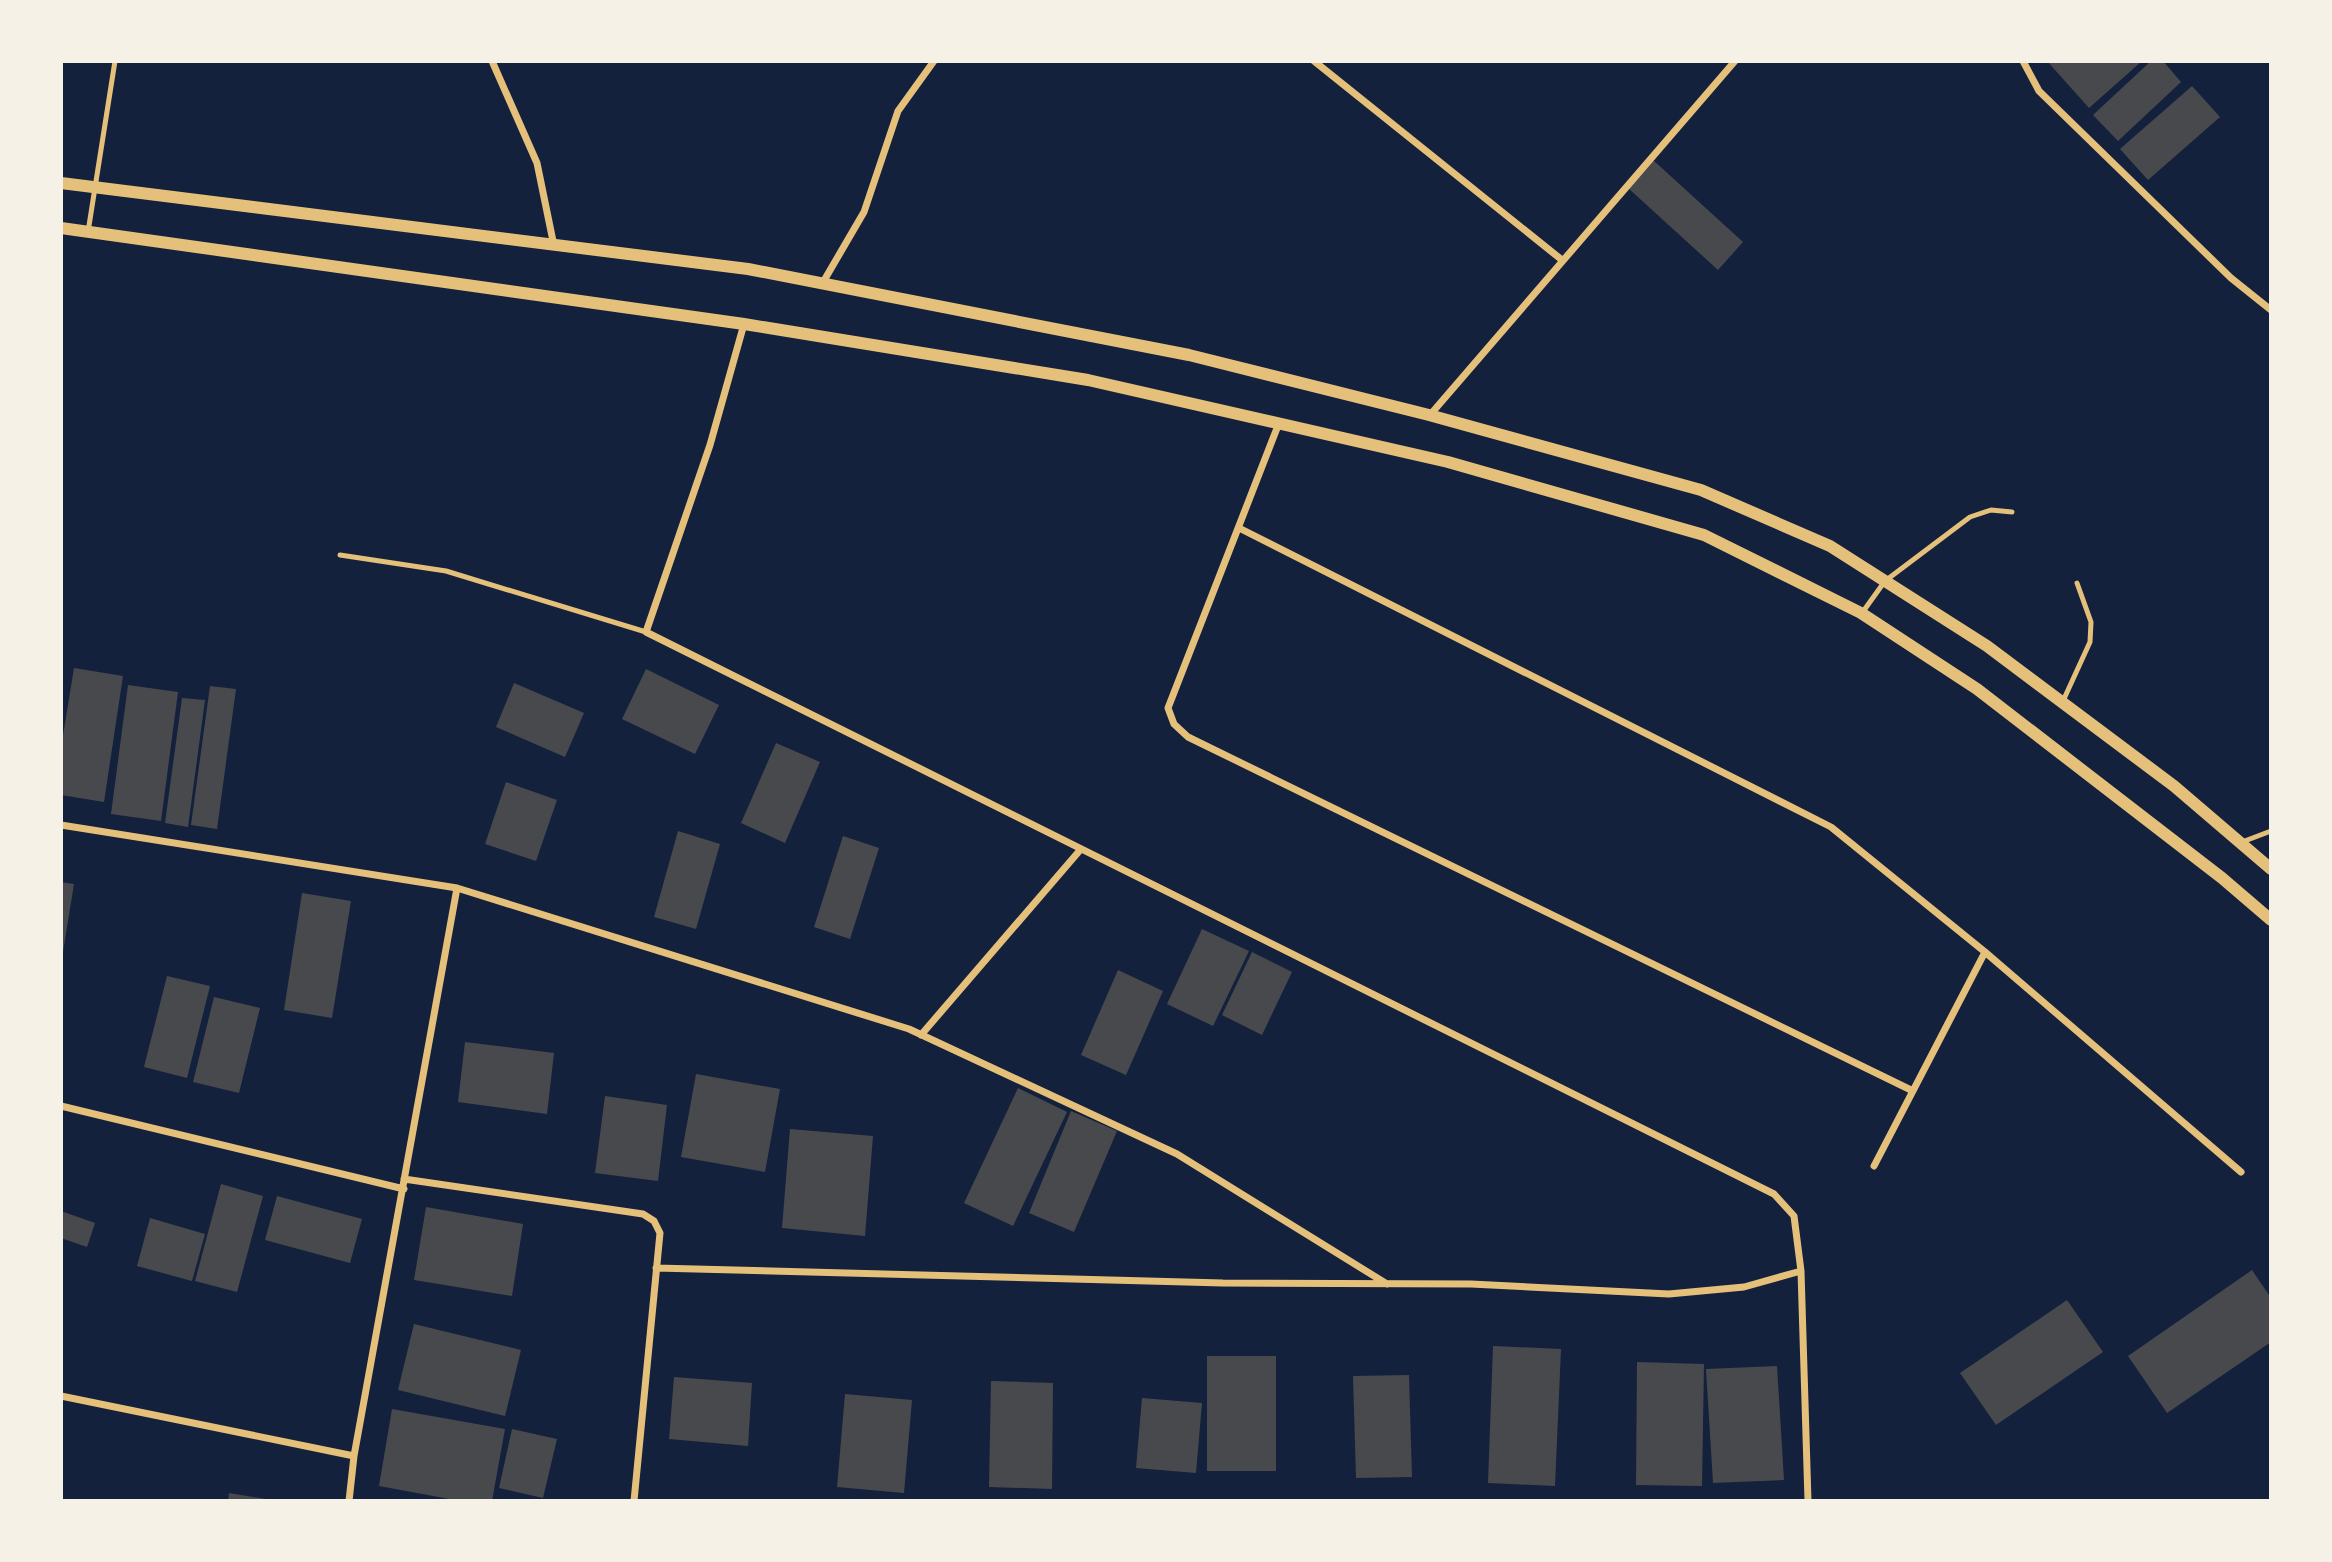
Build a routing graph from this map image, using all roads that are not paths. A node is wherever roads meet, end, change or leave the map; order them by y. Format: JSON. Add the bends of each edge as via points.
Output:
{"nodes":[{"id":1,"x":115,"y":61,"type":"edge"},
{"id":2,"x":492,"y":61,"type":"edge"},
{"id":3,"x":934,"y":61,"type":"edge"},
{"id":4,"x":1314,"y":61,"type":"edge"},
{"id":5,"x":1735,"y":61,"type":"edge"},
{"id":6,"x":2023,"y":61,"type":"edge"},
{"id":7,"x":61,"y":183,"type":"edge"},
{"id":8,"x":94,"y":187,"type":"junction"},
{"id":9,"x":61,"y":228,"type":"edge"},
{"id":10,"x":88,"y":232,"type":"junction"},
{"id":11,"x":554,"y":247,"type":"junction"},
{"id":12,"x":1562,"y":260,"type":"junction"},
{"id":13,"x":822,"y":284,"type":"junction"},
{"id":14,"x":2271,"y":310,"type":"edge"},
{"id":15,"x":744,"y":324,"type":"junction"},
{"id":16,"x":1429,"y":415,"type":"junction"},
{"id":17,"x":1279,"y":423,"type":"junction"},
{"id":18,"x":2012,"y":512,"type":"dead end"},
{"id":19,"x":1239,"y":528,"type":"junction"},
{"id":20,"x":340,"y":555,"type":"dead end"},
{"id":21,"x":1885,"y":581,"type":"junction"},
{"id":22,"x":2077,"y":583,"type":"dead end"},
{"id":23,"x":1861,"y":613,"type":"junction"},
{"id":24,"x":646,"y":632,"type":"junction"},
{"id":25,"x":2063,"y":701,"type":"junction"},
{"id":26,"x":61,"y":825,"type":"edge"},
{"id":27,"x":2271,"y":831,"type":"edge"},
{"id":28,"x":2239,"y":843,"type":"junction"},
{"id":29,"x":1082,"y":849,"type":"junction"},
{"id":30,"x":2271,"y":869,"type":"edge"},
{"id":31,"x":457,"y":888,"type":"junction"},
{"id":32,"x":2271,"y":920,"type":"edge"},
{"id":33,"x":1985,"y":952,"type":"junction"},
{"id":34,"x":921,"y":1035,"type":"junction"},
{"id":35,"x":1913,"y":1091,"type":"junction"},
{"id":36,"x":61,"y":1106,"type":"edge"},
{"id":37,"x":1874,"y":1166,"type":"dead end"},
{"id":38,"x":2241,"y":1172,"type":"dead end"},
{"id":39,"x":404,"y":1180,"type":"junction"},
{"id":40,"x":404,"y":1189,"type":"junction"},
{"id":41,"x":656,"y":1268,"type":"junction"},
{"id":42,"x":1801,"y":1271,"type":"junction"},
{"id":43,"x":1387,"y":1284,"type":"junction"},
{"id":44,"x":61,"y":1396,"type":"edge"},
{"id":45,"x":354,"y":1456,"type":"junction"},
{"id":46,"x":349,"y":1501,"type":"edge"},
{"id":47,"x":635,"y":1501,"type":"edge"},
{"id":48,"x":1808,"y":1501,"type":"edge"}],
"edges":[{"from":1,"to":8,"type":"lane"},
{"from":2,"to":11,"type":"street","via":[[537,163]]},
{"from":3,"to":13,"type":"street","via":[[898,111],[864,212]]},
{"from":4,"to":12,"type":"street"},
{"from":5,"to":12,"type":"street"},
{"from":6,"to":14,"type":"street","via":[[2039,92],[2231,278]]},
{"from":7,"to":8,"type":"street"},
{"from":8,"to":10,"type":"lane"},
{"from":8,"to":11,"type":"street"},
{"from":9,"to":10,"type":"street"},
{"from":10,"to":15,"type":"street"},
{"from":11,"to":13,"type":"street","via":[[748,269]]},
{"from":12,"to":16,"type":"street"},
{"from":13,"to":16,"type":"street","via":[[1189,355]]},
{"from":15,"to":17,"type":"street","via":[[1088,380]]},
{"from":15,"to":24,"type":"street","via":[[710,445]]},
{"from":16,"to":21,"type":"street","via":[[1701,490],[1830,546]]},
{"from":17,"to":19,"type":"street"},
{"from":17,"to":23,"type":"street","via":[[1448,462],[1704,534]]},
{"from":18,"to":21,"type":"lane","via":[[1992,510],[1970,517]]},
{"from":19,"to":33,"type":"street","via":[[1830,827]]},
{"from":19,"to":35,"type":"street","via":[[1168,708],[1174,723],[1188,737]]},
{"from":20,"to":24,"type":"lane","via":[[446,571]]},
{"from":21,"to":23,"type":"lane"},
{"from":21,"to":25,"type":"street"},
{"from":22,"to":25,"type":"lane","via":[[2091,622],[2090,642]]},
{"from":23,"to":32,"type":"street","via":[[1977,689]]},
{"from":24,"to":29,"type":"street"},
{"from":25,"to":28,"type":"street","via":[[2174,786]]},
{"from":26,"to":31,"type":"street"},
{"from":27,"to":28,"type":"lane"},
{"from":28,"to":30,"type":"street"},
{"from":29,"to":34,"type":"street"},
{"from":29,"to":42,"type":"street","via":[[1774,1194],[1794,1216]]},
{"from":31,"to":34,"type":"street"},
{"from":31,"to":39,"type":"street"},
{"from":33,"to":35,"type":"street"},
{"from":33,"to":38,"type":"street"},
{"from":34,"to":43,"type":"street","via":[[1177,1154]]},
{"from":35,"to":37,"type":"street"},
{"from":36,"to":40,"type":"street"},
{"from":39,"to":40,"type":"street"},
{"from":39,"to":41,"type":"street","via":[[643,1214],[654,1221],[660,1233]]},
{"from":40,"to":45,"type":"street"},
{"from":41,"to":43,"type":"street"},
{"from":41,"to":47,"type":"street"},
{"from":42,"to":43,"type":"street","via":[[1744,1287],[1668,1294]]},
{"from":42,"to":48,"type":"street"},
{"from":44,"to":45,"type":"street"},
{"from":45,"to":46,"type":"street"}]}
